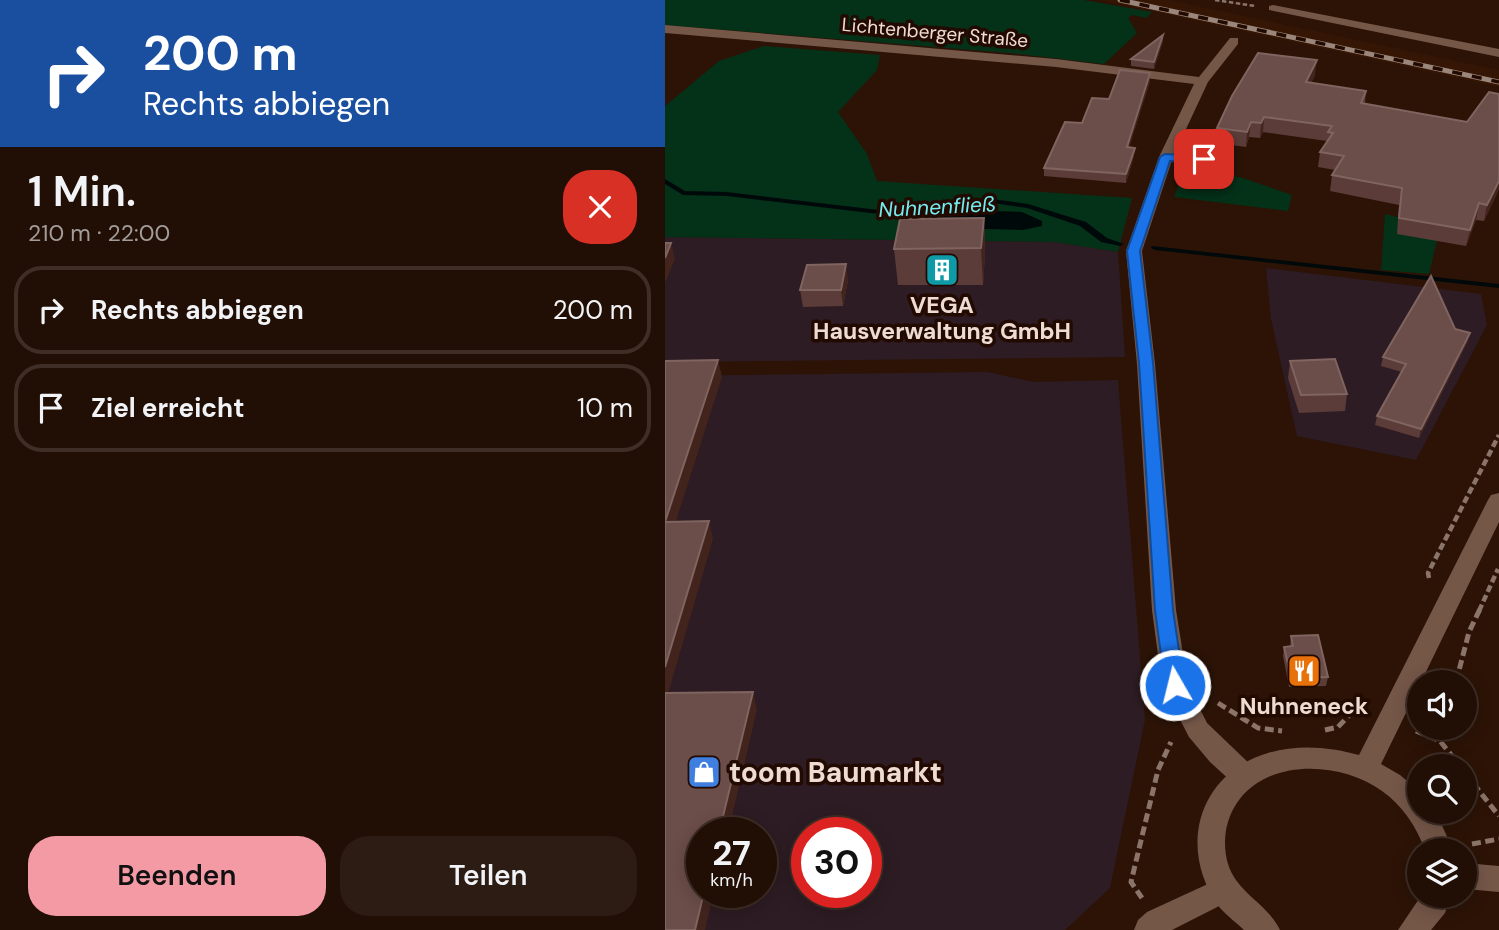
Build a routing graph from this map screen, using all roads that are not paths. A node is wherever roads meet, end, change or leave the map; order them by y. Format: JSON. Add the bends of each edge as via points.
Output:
{"nodes":[{"id":1,"x":1278,"y":4,"type":"edge"},
{"id":2,"x":665,"y":29,"type":"edge"},
{"id":3,"x":1234,"y":41,"type":"dead end"},
{"id":4,"x":1499,"y":53,"type":"edge"},
{"id":5,"x":1202,"y":81,"type":"junction"},
{"id":6,"x":1165,"y":157,"type":"junction"},
{"id":7,"x":1204,"y":159,"type":"dead end"},
{"id":8,"x":1499,"y":500,"type":"edge"},
{"id":9,"x":1366,"y":768,"type":"junction"},
{"id":10,"x":1243,"y":775,"type":"junction"},
{"id":11,"x":1407,"y":798,"type":"edge"},
{"id":12,"x":1477,"y":877,"type":"edge"},
{"id":13,"x":1499,"y":879,"type":"edge"},
{"id":14,"x":1223,"y":890,"type":"junction"},
{"id":15,"x":1431,"y":908,"type":"edge"},
{"id":16,"x":1149,"y":930,"type":"edge"},
{"id":17,"x":1265,"y":930,"type":"edge"},
{"id":18,"x":1413,"y":930,"type":"edge"}],
"edges":[{"from":1,"to":4,"type":"lane"},
{"from":2,"to":5,"type":"street","name":"Lichtenberger Straße","via":[[1056,62]]},
{"from":3,"to":5,"type":"street"},
{"from":5,"to":6,"type":"street"},
{"from":6,"to":7,"type":"lane"},
{"from":6,"to":10,"type":"street","via":[[1134,251],[1164,610],[1175,685],[1198,730]]},
{"from":8,"to":9,"type":"street"},
{"from":9,"to":10,"type":"street","via":[[1314,756],[1287,757]]},
{"from":9,"to":11,"type":"street"},
{"from":10,"to":14,"type":"street","via":[[1221,798],[1210,826],[1210,858]]},
{"from":12,"to":13,"type":"street"},
{"from":14,"to":16,"type":"street"},
{"from":14,"to":17,"type":"street","via":[[1245,916]]},
{"from":15,"to":18,"type":"street"}]}
